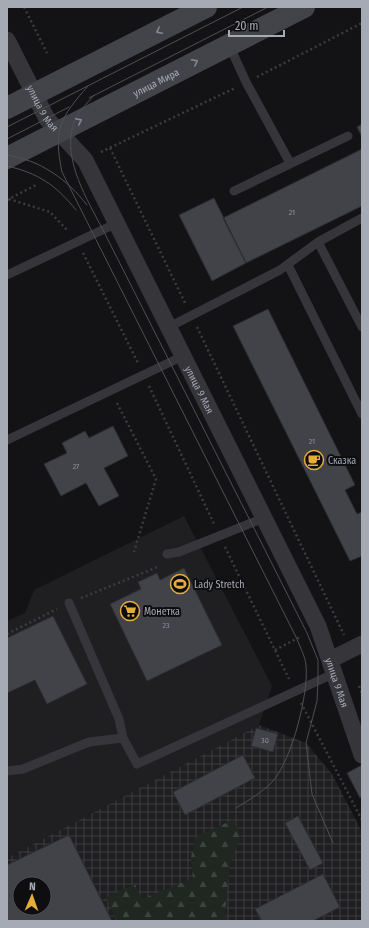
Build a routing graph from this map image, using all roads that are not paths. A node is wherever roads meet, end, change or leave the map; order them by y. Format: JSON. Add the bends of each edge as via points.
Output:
{"nodes":[{"id":1,"x":206,"y":7,"type":"edge"},
{"id":2,"x":304,"y":7,"type":"edge"},
{"id":3,"x":7,"y":40,"type":"edge"},
{"id":4,"x":229,"y":45,"type":"junction"},
{"id":5,"x":34,"y":94,"type":"junction"},
{"id":6,"x":7,"y":108,"type":"edge"},
{"id":7,"x":59,"y":132,"type":"junction"},
{"id":8,"x":348,"y":136,"type":"dead end"},
{"id":9,"x":7,"y":158,"type":"edge"},
{"id":10,"x":290,"y":163,"type":"junction"},
{"id":11,"x":234,"y":191,"type":"dead end"},
{"id":12,"x":362,"y":218,"type":"edge"},
{"id":13,"x":117,"y":223,"type":"junction"},
{"id":14,"x":318,"y":242,"type":"junction"},
{"id":15,"x":288,"y":265,"type":"junction"},
{"id":16,"x":7,"y":275,"type":"edge"},
{"id":17,"x":169,"y":327,"type":"junction"},
{"id":18,"x":362,"y":327,"type":"edge"},
{"id":19,"x":183,"y":356,"type":"junction"},
{"id":20,"x":362,"y":414,"type":"edge"},
{"id":21,"x":7,"y":440,"type":"edge"},
{"id":22,"x":264,"y":518,"type":"junction"},
{"id":23,"x":167,"y":554,"type":"dead end"},
{"id":24,"x":69,"y":603,"type":"dead end"},
{"id":25,"x":357,"y":647,"type":"edge"},
{"id":26,"x":331,"y":667,"type":"junction"},
{"id":27,"x":123,"y":738,"type":"junction"},
{"id":28,"x":362,"y":753,"type":"edge"},
{"id":29,"x":7,"y":771,"type":"edge"}],
"edges":[{"from":1,"to":5,"type":"main road","one_way":true},
{"from":2,"to":4,"type":"main road","name":"улица Мира"},
{"from":3,"to":5,"type":"street","name":"улица 9 Мая"},
{"from":7,"to":4,"type":"main road","name":"улица Мира","one_way":true},
{"from":4,"to":10,"type":"lane"},
{"from":5,"to":6,"type":"main road"},
{"from":5,"to":7,"type":"street","name":"улица 9 Мая","via":[[47,119]]},
{"from":7,"to":9,"type":"main road","name":"улица Мира"},
{"from":7,"to":13,"type":"street","name":"улица 9 Мая","via":[[85,160]]},
{"from":8,"to":10,"type":"lane"},
{"from":10,"to":11,"type":"lane"},
{"from":12,"to":14,"type":"lane"},
{"from":13,"to":16,"type":"lane"},
{"from":13,"to":17,"type":"street","name":"улица 9 Мая"},
{"from":14,"to":15,"type":"lane"},
{"from":14,"to":18,"type":"lane"},
{"from":15,"to":17,"type":"lane"},
{"from":15,"to":20,"type":"lane"},
{"from":17,"to":19,"type":"street","name":"улица 9 Мая"},
{"from":19,"to":21,"type":"lane"},
{"from":19,"to":22,"type":"street","name":"улица 9 Мая"},
{"from":22,"to":23,"type":"lane","via":[[179,552]]},
{"from":22,"to":26,"type":"street","name":"улица 9 Мая","via":[[318,626]]},
{"from":24,"to":27,"type":"lane","via":[[119,719]]},
{"from":25,"to":26,"type":"street"},
{"from":26,"to":27,"type":"lane","via":[[137,764]]},
{"from":26,"to":28,"type":"street","name":"улица 9 Мая"},
{"from":27,"to":29,"type":"lane","via":[[89,742],[23,769]]}]}
